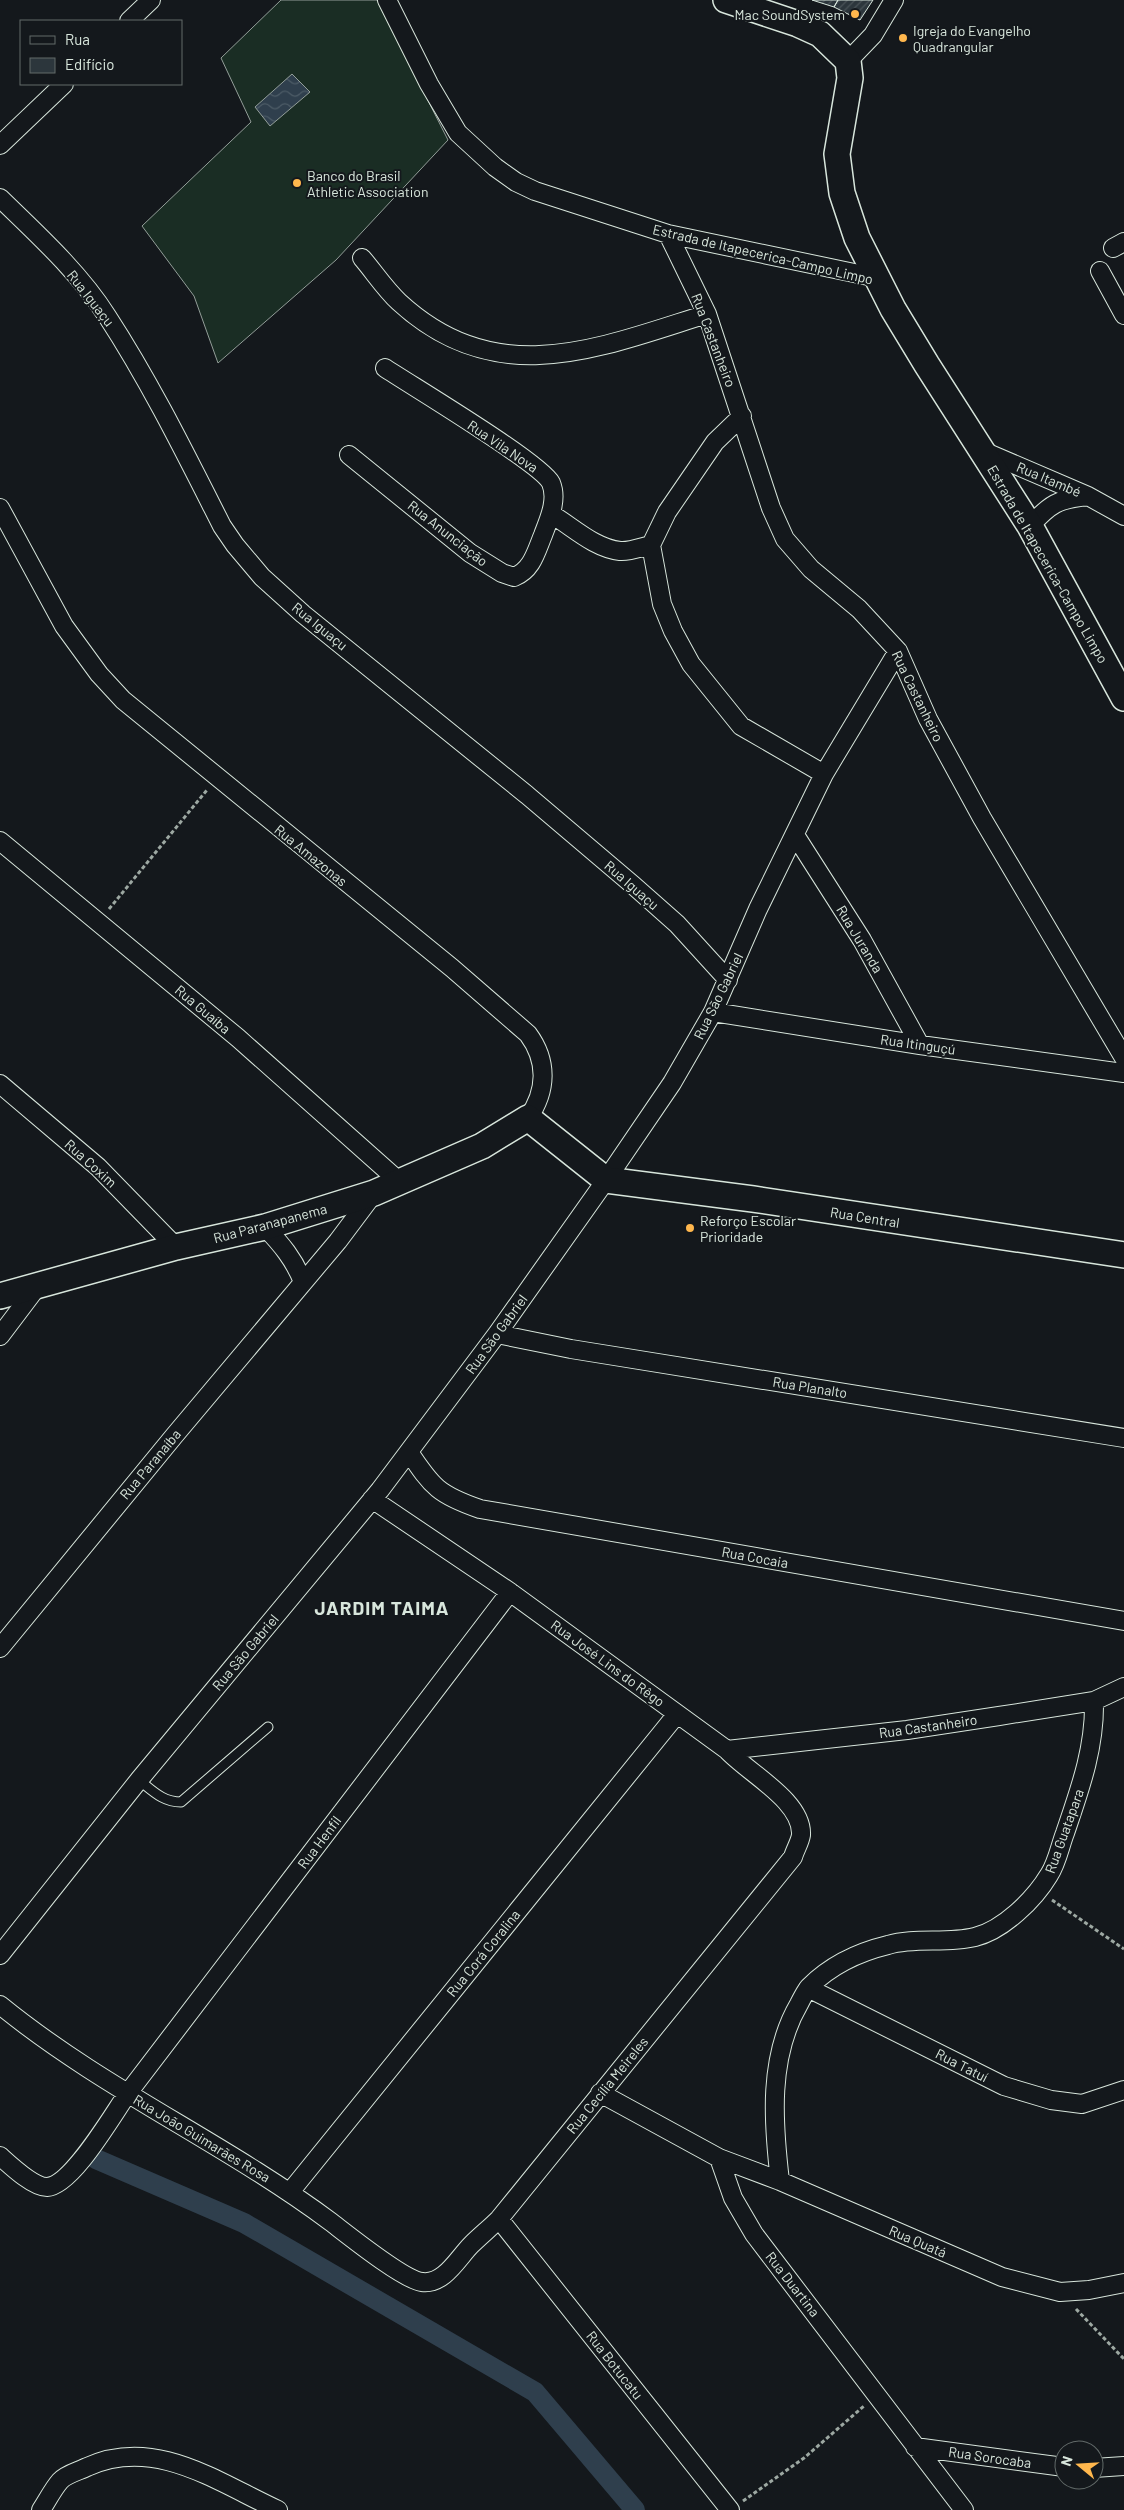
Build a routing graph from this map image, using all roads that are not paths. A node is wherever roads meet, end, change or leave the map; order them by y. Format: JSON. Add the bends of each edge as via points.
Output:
{"nodes":[{"id":1,"x":151,"y":0,"type":"edge"},
{"id":2,"x":387,"y":0,"type":"edge"},
{"id":3,"x":726,"y":0,"type":"edge"},
{"id":4,"x":894,"y":0,"type":"edge"},
{"id":5,"x":130,"y":20,"type":"edge"},
{"id":6,"x":848,"y":61,"type":"junction"},
{"id":7,"x":63,"y":85,"type":"edge"},
{"id":8,"x":0,"y":145,"type":"edge"},
{"id":9,"x":0,"y":198,"type":"edge"},
{"id":10,"x":668,"y":234,"type":"junction"},
{"id":11,"x":362,"y":258,"type":"dead end"},
{"id":12,"x":1100,"y":270,"type":"dead end"},
{"id":13,"x":878,"y":278,"type":"junction"},
{"id":14,"x":708,"y":314,"type":"junction"},
{"id":15,"x":1124,"y":315,"type":"edge"},
{"id":16,"x":385,"y":368,"type":"dead end"},
{"id":17,"x":742,"y":416,"type":"junction"},
{"id":18,"x":983,"y":451,"type":"junction"},
{"id":19,"x":350,"y":455,"type":"dead end"},
{"id":20,"x":1088,"y":496,"type":"junction"},
{"id":21,"x":0,"y":508,"type":"edge"},
{"id":22,"x":551,"y":514,"type":"junction"},
{"id":23,"x":1124,"y":516,"type":"edge"},
{"id":24,"x":1030,"y":526,"type":"junction"},
{"id":25,"x":651,"y":546,"type":"junction"},
{"id":26,"x":898,"y":651,"type":"junction"},
{"id":27,"x":1124,"y":698,"type":"edge"},
{"id":28,"x":824,"y":774,"type":"junction"},
{"id":29,"x":795,"y":835,"type":"junction"},
{"id":30,"x":0,"y":841,"type":"edge"},
{"id":31,"x":728,"y":980,"type":"junction"},
{"id":32,"x":713,"y":1012,"type":"junction"},
{"id":33,"x":920,"y":1045,"type":"junction"},
{"id":34,"x":1124,"y":1058,"type":"edge"},
{"id":35,"x":1124,"y":1073,"type":"edge"},
{"id":36,"x":0,"y":1084,"type":"edge"},
{"id":37,"x":528,"y":1118,"type":"junction"},
{"id":38,"x":606,"y":1180,"type":"junction"},
{"id":39,"x":401,"y":1183,"type":"junction"},
{"id":40,"x":374,"y":1193,"type":"junction"},
{"id":41,"x":265,"y":1227,"type":"junction"},
{"id":42,"x":176,"y":1247,"type":"junction"},
{"id":43,"x":1124,"y":1254,"type":"edge"},
{"id":44,"x":303,"y":1282,"type":"junction"},
{"id":45,"x":37,"y":1287,"type":"junction"},
{"id":46,"x":0,"y":1296,"type":"edge"},
{"id":47,"x":498,"y":1334,"type":"junction"},
{"id":48,"x":0,"y":1336,"type":"edge"},
{"id":49,"x":1124,"y":1438,"type":"edge"},
{"id":50,"x":409,"y":1452,"type":"junction"},
{"id":51,"x":372,"y":1499,"type":"junction"},
{"id":52,"x":510,"y":1592,"type":"junction"},
{"id":53,"x":1124,"y":1621,"type":"edge"},
{"id":54,"x":0,"y":1648,"type":"edge"},
{"id":55,"x":1124,"y":1687,"type":"edge"},
{"id":56,"x":1094,"y":1701,"type":"junction"},
{"id":57,"x":677,"y":1714,"type":"junction"},
{"id":58,"x":268,"y":1726,"type":"dead end"},
{"id":59,"x":727,"y":1750,"type":"junction"},
{"id":60,"x":139,"y":1780,"type":"junction"},
{"id":61,"x":793,"y":1856,"type":"joint"},
{"id":62,"x":0,"y":1955,"type":"edge"},
{"id":63,"x":808,"y":1988,"type":"junction"},
{"id":64,"x":0,"y":2005,"type":"edge"},
{"id":65,"x":1124,"y":2090,"type":"edge"},
{"id":66,"x":128,"y":2093,"type":"junction"},
{"id":67,"x":600,"y":2093,"type":"junction"},
{"id":68,"x":0,"y":2156,"type":"edge"},
{"id":69,"x":719,"y":2158,"type":"junction"},
{"id":70,"x":780,"y":2181,"type":"junction"},
{"id":71,"x":290,"y":2192,"type":"junction"},
{"id":72,"x":499,"y":2220,"type":"junction"},
{"id":73,"x":404,"y":2273,"type":"joint"},
{"id":74,"x":1124,"y":2283,"type":"edge"},
{"id":75,"x":915,"y":2447,"type":"junction"},
{"id":76,"x":1054,"y":2466,"type":"edge"},
{"id":77,"x":1124,"y":2466,"type":"edge"},
{"id":78,"x":1104,"y":2467,"type":"edge"},
{"id":79,"x":41,"y":2510,"type":"edge"},
{"id":80,"x":278,"y":2510,"type":"edge"},
{"id":81,"x":730,"y":2510,"type":"edge"},
{"id":82,"x":964,"y":2510,"type":"edge"}],
"edges":[{"from":1,"to":5,"type":"street"},
{"from":2,"to":10,"type":"street","name":"Estrada de Itapecerica-Campo Limpo","via":[[429,84],[458,133],[489,162],[516,182],[535,191]]},
{"from":3,"to":6,"type":"street","via":[[820,34]]},
{"from":4,"to":6,"type":"street","via":[[873,35]]},
{"from":6,"to":13,"type":"street","via":[[850,78],[837,154],[842,193],[857,238]]},
{"from":7,"to":8,"type":"street"},
{"from":9,"to":31,"type":"street","name":"Rua Iguaçu","via":[[86,288],[107,315],[222,526],[262,577],[633,885],[677,924]]},
{"from":10,"to":13,"type":"street","name":"Estrada de Itapecerica-Campo Limpo"},
{"from":10,"to":14,"type":"street","name":"Rua Castanheiro"},
{"from":11,"to":14,"type":"street","via":[[398,301],[444,335],[482,350],[554,356],[595,348]]},
{"from":12,"to":15,"type":"street"},
{"from":13,"to":18,"type":"street","name":"Estrada de Itapecerica-Campo Limpo","via":[[926,365]]},
{"from":14,"to":17,"type":"street","name":"Rua Castanheiro"},
{"from":16,"to":22,"type":"street","name":"Rua Vila Nova","via":[[543,473],[554,493]]},
{"from":17,"to":25,"type":"street","via":[[715,442],[666,512]]},
{"from":17,"to":26,"type":"street","name":"Rua Castanheiro","via":[[785,539],[811,569],[859,608]]},
{"from":18,"to":20,"type":"street","name":"Rua Itambé"},
{"from":18,"to":24,"type":"street","name":"Estrada de Itapecerica-Campo Limpo"},
{"from":19,"to":22,"type":"street","name":"Rua Anunciação","via":[[470,553],[514,577],[530,567]]},
{"from":20,"to":23,"type":"street","name":"Rua Itambé"},
{"from":20,"to":24,"type":"street","name":"Rua Itambé","via":[[1062,499],[1045,509]]},
{"from":21,"to":37,"type":"street","name":"Rua Amazonas","via":[[64,626],[99,674],[123,700],[452,968],[528,1034],[537,1046],[543,1088],[538,1105]]},
{"from":22,"to":25,"type":"street","via":[[607,548],[622,551]]},
{"from":24,"to":27,"type":"street","name":"Estrada de Itapecerica-Campo Limpo"},
{"from":25,"to":28,"type":"street","via":[[662,604],[691,664],[740,726]]},
{"from":26,"to":28,"type":"street","name":"Rua São Gabriel"},
{"from":26,"to":34,"type":"street","name":"Rua Castanheiro","via":[[928,718],[982,818]]},
{"from":28,"to":29,"type":"street","name":"Rua São Gabriel"},
{"from":29,"to":31,"type":"street","name":"Rua São Gabriel","via":[[758,909]]},
{"from":29,"to":33,"type":"street","name":"Rua Juranda","via":[[862,940]]},
{"from":30,"to":39,"type":"street","name":"Rua Guaíba","via":[[238,1038]]},
{"from":31,"to":32,"type":"street","name":"Rua São Gabriel"},
{"from":32,"to":33,"type":"street","name":"Rua Itinguçú"},
{"from":32,"to":38,"type":"street","name":"Rua São Gabriel","via":[[672,1084]]},
{"from":33,"to":35,"type":"street","name":"Rua Itinguçú"},
{"from":36,"to":42,"type":"street","name":"Rua Coxim","via":[[98,1167]]},
{"from":37,"to":38,"type":"street"},
{"from":37,"to":39,"type":"street","name":"Rua Paranapanema","via":[[482,1146]]},
{"from":38,"to":43,"type":"street","name":"Rua Central"},
{"from":38,"to":47,"type":"street","name":"Rua São Gabriel"},
{"from":39,"to":40,"type":"street","name":"Rua Paranapanema"},
{"from":40,"to":41,"type":"street","name":"Rua Paranapanema"},
{"from":40,"to":44,"type":"street","name":"Rua Paranaíba"},
{"from":41,"to":42,"type":"street","name":"Rua Paranapanema"},
{"from":41,"to":44,"type":"street","via":[[285,1248]]},
{"from":42,"to":45,"type":"street","name":"Rua Paranapanema"},
{"from":44,"to":54,"type":"street","name":"Rua Paranaíba"},
{"from":45,"to":46,"type":"street","name":"Rua Paranapanema"},
{"from":45,"to":48,"type":"street"},
{"from":47,"to":49,"type":"street","name":"Rua Planalto","via":[[571,1349]]},
{"from":47,"to":50,"type":"street","name":"Rua São Gabriel"},
{"from":50,"to":51,"type":"street","name":"Rua São Gabriel"},
{"from":50,"to":53,"type":"street","name":"Rua Cocaia","via":[[436,1489],[480,1509]]},
{"from":51,"to":52,"type":"street","name":"Rua José Lins do Rêgo"},
{"from":51,"to":60,"type":"street","name":"Rua São Gabriel"},
{"from":52,"to":57,"type":"street","name":"Rua José Lins do Rêgo"},
{"from":52,"to":66,"type":"street","name":"Rua Henfil"},
{"from":55,"to":56,"type":"street","name":"Rua Castanheiro"},
{"from":56,"to":59,"type":"street","name":"Rua Castanheiro","via":[[907,1730]]},
{"from":56,"to":63,"type":"street","name":"Rua Guatapara","via":[[1088,1764],[1050,1874],[1038,1891],[998,1926],[976,1937],[890,1944],[847,1958]]},
{"from":57,"to":59,"type":"street","name":"Rua José Lins do Rêgo"},
{"from":57,"to":71,"type":"street","name":"Rua Corá Coralina"},
{"from":58,"to":60,"type":"lane","via":[[181,1802],[159,1797]]},
{"from":59,"to":61,"type":"street","name":"Rua José Lins do Rêgo","via":[[787,1801],[799,1817],[801,1835]]},
{"from":60,"to":62,"type":"street","name":"Rua São Gabriel"},
{"from":61,"to":67,"type":"street","name":"Rua Cecília Meireles"},
{"from":63,"to":65,"type":"street","name":"Rua Tatuí","via":[[1004,2086],[1050,2100],[1082,2104]]},
{"from":63,"to":70,"type":"street","name":"Rua Guatapara","via":[[792,2017],[780,2053],[775,2141]]},
{"from":64,"to":66,"type":"street","name":"Rua João Guimarães Rosa","via":[[82,2066]]},
{"from":66,"to":68,"type":"street","name":"Rua Henfil","via":[[73,2171],[56,2185],[45,2187],[38,2184],[18,2173]]},
{"from":66,"to":71,"type":"street","name":"Rua João Guimarães Rosa"},
{"from":67,"to":69,"type":"street"},
{"from":67,"to":72,"type":"street","name":"Rua Cecília Meireles"},
{"from":69,"to":70,"type":"street","name":"Rua Quatá"},
{"from":69,"to":75,"type":"street","name":"Rua Duartina","via":[[733,2198],[754,2234]]},
{"from":70,"to":74,"type":"street","name":"Rua Quatá","via":[[1002,2277],[1060,2292]]},
{"from":71,"to":73,"type":"street","name":"Rua João Guimarães Rosa"},
{"from":72,"to":73,"type":"street","name":"Rua Cecília Meireles","via":[[446,2273],[433,2281],[421,2282]]},
{"from":72,"to":81,"type":"street","name":"Rua Botucatu"},
{"from":75,"to":76,"type":"street","name":"Rua Sorocaba"},
{"from":75,"to":82,"type":"street","name":"Rua Duartina"},
{"from":77,"to":78,"type":"street"},
{"from":79,"to":80,"type":"street","via":[[61,2479],[106,2459],[130,2455],[156,2458],[196,2470]]}]}
